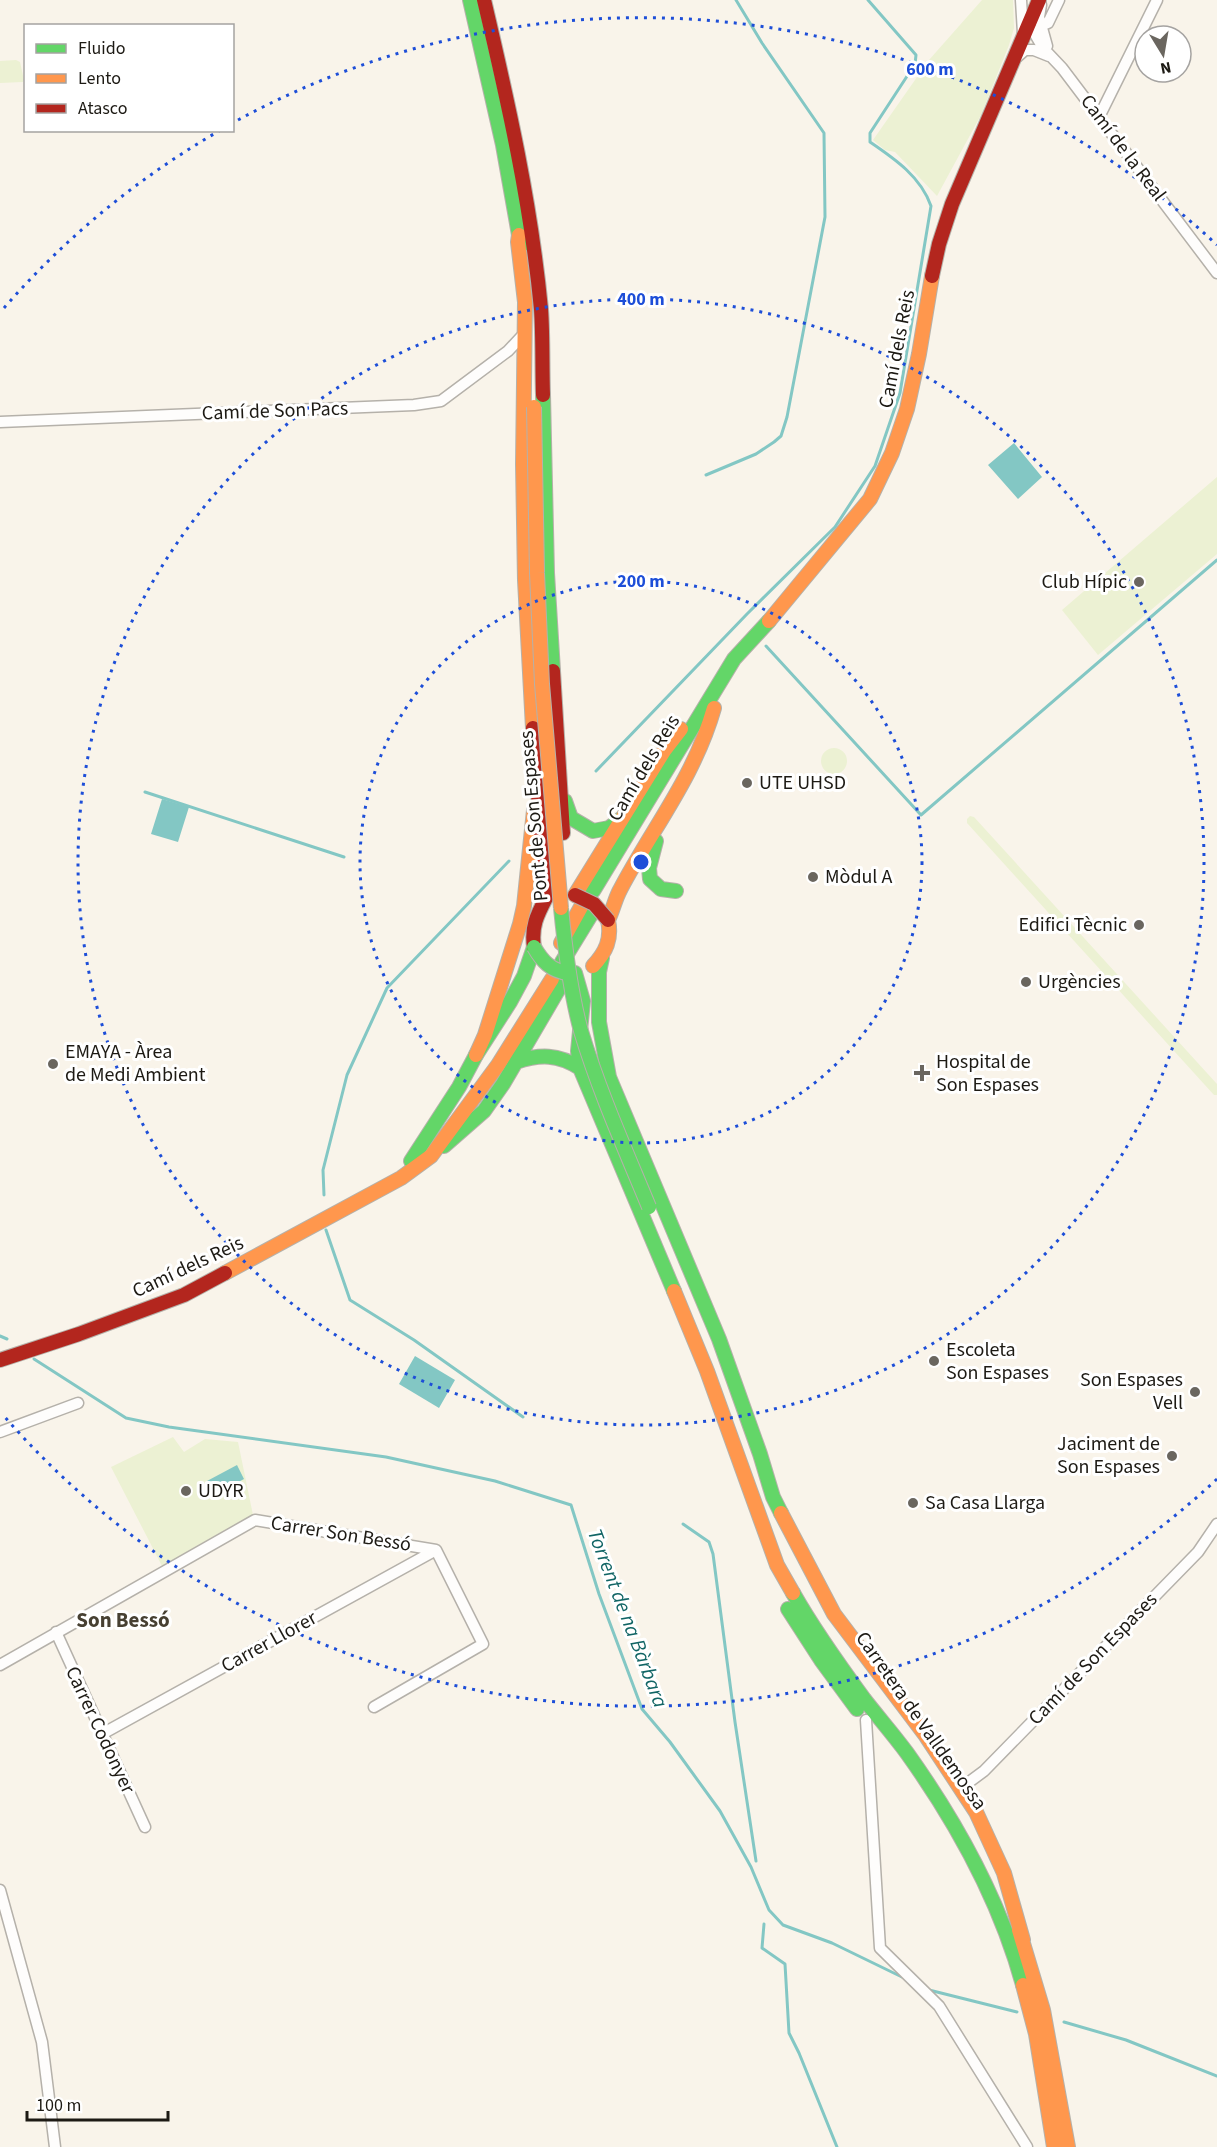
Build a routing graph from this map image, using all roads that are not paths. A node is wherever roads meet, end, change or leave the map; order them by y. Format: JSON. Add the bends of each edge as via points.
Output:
{"nodes":[{"id":1,"x":470,"y":0,"type":"edge"},
{"id":2,"x":484,"y":0,"type":"edge"},
{"id":3,"x":1021,"y":0,"type":"edge"},
{"id":4,"x":1040,"y":0,"type":"edge"},
{"id":5,"x":1059,"y":0,"type":"edge"},
{"id":6,"x":1157,"y":0,"type":"edge"},
{"id":7,"x":1031,"y":29,"type":"junction"},
{"id":8,"x":1052,"y":57,"type":"junction"},
{"id":9,"x":1012,"y":62,"type":"junction"},
{"id":10,"x":1099,"y":117,"type":"junction"},
{"id":11,"x":519,"y":235,"type":"junction"},
{"id":12,"x":1217,"y":273,"type":"edge"},
{"id":13,"x":537,"y":280,"type":"junction"},
{"id":14,"x":525,"y":332,"type":"junction"},
{"id":15,"x":534,"y":407,"type":"junction"},
{"id":16,"x":0,"y":422,"type":"edge"},
{"id":17,"x":712,"y":703,"type":"junction"},
{"id":18,"x":557,"y":758,"type":"junction"},
{"id":19,"x":538,"y":791,"type":"junction"},
{"id":20,"x":621,"y":819,"type":"junction"},
{"id":21,"x":663,"y":820,"type":"junction"},
{"id":22,"x":676,"y":891,"type":"dead end"},
{"id":23,"x":598,"y":894,"type":"dead end"},
{"id":24,"x":579,"y":902,"type":"junction"},
{"id":25,"x":543,"y":906,"type":"junction"},
{"id":26,"x":608,"y":920,"type":"junction"},
{"id":27,"x":534,"y":948,"type":"junction"},
{"id":28,"x":602,"y":958,"type":"junction"},
{"id":29,"x":564,"y":967,"type":"junction"},
{"id":30,"x":476,"y":1054,"type":"junction"},
{"id":31,"x":516,"y":1062,"type":"junction"},
{"id":32,"x":580,"y":1068,"type":"junction"},
{"id":33,"x":431,"y":1156,"type":"junction"},
{"id":34,"x":411,"y":1161,"type":"junction"},
{"id":35,"x":383,"y":1187,"type":"junction"},
{"id":36,"x":649,"y":1207,"type":"junction"},
{"id":37,"x":673,"y":1232,"type":"junction"},
{"id":38,"x":688,"y":1328,"type":"junction"},
{"id":39,"x":0,"y":1360,"type":"edge"},
{"id":40,"x":719,"y":1363,"type":"junction"},
{"id":41,"x":707,"y":1371,"type":"junction"},
{"id":42,"x":78,"y":1403,"type":"dead end"},
{"id":43,"x":0,"y":1432,"type":"edge"},
{"id":44,"x":1217,"y":1524,"type":"edge"},
{"id":45,"x":436,"y":1550,"type":"junction"},
{"id":46,"x":56,"y":1632,"type":"junction"},
{"id":47,"x":0,"y":1665,"type":"edge"},
{"id":48,"x":374,"y":1707,"type":"dead end"},
{"id":49,"x":866,"y":1720,"type":"junction"},
{"id":50,"x":102,"y":1734,"type":"junction"},
{"id":51,"x":962,"y":1788,"type":"junction"},
{"id":52,"x":145,"y":1827,"type":"dead end"},
{"id":53,"x":0,"y":1890,"type":"edge"},
{"id":54,"x":1023,"y":1940,"type":"junction"},
{"id":55,"x":1022,"y":1981,"type":"junction"},
{"id":56,"x":55,"y":2147,"type":"edge"},
{"id":57,"x":1027,"y":2147,"type":"edge"},
{"id":58,"x":1054,"y":2147,"type":"edge"},
{"id":59,"x":1068,"y":2147,"type":"edge"}],
"edges":[{"from":1,"to":11,"type":"main road"},
{"from":2,"to":13,"type":"main road","via":[[528,209]]},
{"from":3,"to":7,"type":"street","name":"Camí dels Reis"},
{"from":4,"to":7,"type":"main road","name":"Camí dels Reis"},
{"from":5,"to":7,"type":"street","via":[[1048,23]]},
{"from":6,"to":10,"type":"street"},
{"from":7,"to":8,"type":"street","name":"Camí de la Real"},
{"from":7,"to":9,"type":"main road","name":"Camí dels Reis"},
{"from":8,"to":9,"type":"street","via":[[1025,50]]},
{"from":8,"to":10,"type":"street","name":"Camí de la Real"},
{"from":9,"to":17,"type":"main road","name":"Camí dels Reis","via":[[939,244],[907,409],[892,453],[870,499],[734,659]]},
{"from":10,"to":12,"type":"street","name":"Camí de la Real"},
{"from":11,"to":14,"type":"main road"},
{"from":11,"to":15,"type":"main road","via":[[528,284]]},
{"from":13,"to":15,"type":"main road"},
{"from":13,"to":18,"type":"main road"},
{"from":14,"to":16,"type":"street","name":"Camí de Son Pacs","via":[[508,351],[441,400],[414,405]]},
{"from":14,"to":19,"type":"main road","via":[[525,580]]},
{"from":15,"to":36,"type":"main road","name":"Pont de Son Espases","bridge":true,"via":[[542,686],[567,958],[581,1028]]},
{"from":17,"to":20,"type":"main road","via":[[700,705],[664,751]]},
{"from":17,"to":21,"type":"main road","via":[[710,726],[690,776]]},
{"from":17,"to":23,"type":"main road","name":"Camí dels Reis"},
{"from":18,"to":20,"type":"main road","via":[[571,818],[592,831],[609,828]]},
{"from":18,"to":24,"type":"main road"},
{"from":19,"to":25,"type":"main road","via":[[546,898]]},
{"from":19,"to":30,"type":"main road","via":[[520,924]]},
{"from":20,"to":24,"type":"main road"},
{"from":21,"to":22,"type":"main road","via":[[653,847],[650,879],[661,889]]},
{"from":21,"to":26,"type":"main road","via":[[619,892]]},
{"from":24,"to":25,"type":"main road","via":[[557,897]]},
{"from":24,"to":26,"type":"main road","bridge":true,"via":[[589,899]]},
{"from":24,"to":29,"type":"main road"},
{"from":25,"to":27,"type":"main road","via":[[534,920]]},
{"from":26,"to":28,"type":"main road","via":[[610,938]]},
{"from":27,"to":29,"type":"main road","bridge":true,"via":[[552,969],[559,972]]},
{"from":27,"to":30,"type":"main road","via":[[519,985]]},
{"from":28,"to":29,"type":"main road","via":[[593,966]]},
{"from":28,"to":37,"type":"main road","via":[[599,1022],[609,1077]]},
{"from":29,"to":31,"type":"main road"},
{"from":29,"to":32,"type":"main road","via":[[584,997],[576,1046]]},
{"from":30,"to":34,"type":"main road"},
{"from":31,"to":32,"type":"main road","via":[[553,1055]]},
{"from":31,"to":33,"type":"main road","via":[[484,1111]]},
{"from":32,"to":38,"type":"main road"},
{"from":33,"to":34,"type":"main road","name":"Camí dels Reis","via":[[498,1065],[547,977],[452,1118]]},
{"from":33,"to":35,"type":"main road","name":"Camí dels Reis"},
{"from":34,"to":35,"type":"main road","name":"Camí dels Reis"},
{"from":35,"to":39,"type":"main road","name":"Camí dels Reis","via":[[184,1295]]},
{"from":36,"to":40,"type":"main road"},
{"from":36,"to":41,"type":"main road"},
{"from":37,"to":40,"type":"main road"},
{"from":37,"to":51,"type":"main road","via":[[718,1339],[773,1497],[792,1536],[834,1614]]},
{"from":38,"to":41,"type":"main road"},
{"from":38,"to":49,"type":"main road","via":[[715,1428],[785,1604],[824,1667]]},
{"from":40,"to":54,"type":"main road","name":"Carretera de Valldemossa","via":[[774,1521],[793,1562],[819,1611],[950,1789],[1004,1890]]},
{"from":41,"to":55,"type":"main road","name":"Carretera de Valldemossa","via":[[777,1564],[809,1621],[942,1805],[979,1870]]},
{"from":42,"to":43,"type":"street"},
{"from":44,"to":51,"type":"street","name":"Camí de Son Espases","via":[[1198,1552],[984,1771]]},
{"from":45,"to":46,"type":"street","name":"Carrer Son Bessó","via":[[255,1520]]},
{"from":45,"to":48,"type":"street","name":"Carrer Son Bessó","via":[[483,1644]]},
{"from":45,"to":50,"type":"street","name":"Carrer Llorer"},
{"from":46,"to":47,"type":"street","name":"Carrer Son Bessó"},
{"from":46,"to":50,"type":"street","name":"Carrer Codonyer"},
{"from":49,"to":55,"type":"main road","via":[[934,1814],[968,1871]]},
{"from":49,"to":57,"type":"street","via":[[880,1948],[939,2006]]},
{"from":50,"to":52,"type":"street","name":"Carrer Codonyer"},
{"from":51,"to":54,"type":"main road","via":[[1004,1873]]},
{"from":53,"to":56,"type":"street","via":[[42,2042]]},
{"from":54,"to":59,"type":"main road","name":"Carretera de Valldemossa","via":[[1053,2056]]},
{"from":55,"to":58,"type":"main road","name":"Carretera de Valldemossa"}]}
